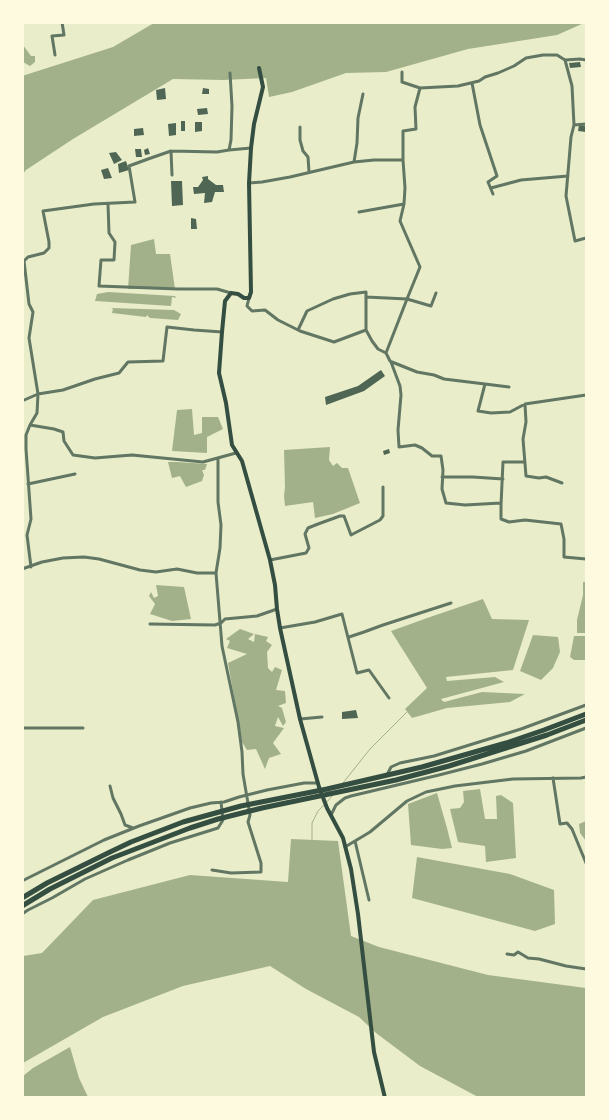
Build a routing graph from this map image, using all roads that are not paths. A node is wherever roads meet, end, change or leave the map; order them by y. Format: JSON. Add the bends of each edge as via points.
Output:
{"nodes":[{"id":1,"x":62,"y":22,"type":"edge"},
{"id":2,"x":55,"y":55,"type":"dead end"},
{"id":3,"x":564,"y":60,"type":"junction"},
{"id":4,"x":586,"y":60,"type":"edge"},
{"id":5,"x":259,"y":68,"type":"dead end"},
{"id":6,"x":230,"y":72,"type":"dead end"},
{"id":7,"x":402,"y":72,"type":"dead end"},
{"id":8,"x":472,"y":83,"type":"junction"},
{"id":9,"x":420,"y":88,"type":"junction"},
{"id":10,"x":363,"y":94,"type":"dead end"},
{"id":11,"x":586,"y":124,"type":"edge"},
{"id":12,"x":574,"y":125,"type":"junction"},
{"id":13,"x":300,"y":127,"type":"dead end"},
{"id":14,"x":251,"y":148,"type":"junction"},
{"id":15,"x":229,"y":150,"type":"junction"},
{"id":16,"x":171,"y":152,"type":"junction"},
{"id":17,"x":403,"y":160,"type":"junction"},
{"id":18,"x":354,"y":162,"type":"junction"},
{"id":19,"x":309,"y":172,"type":"junction"},
{"id":20,"x":172,"y":175,"type":"dead end"},
{"id":21,"x":568,"y":176,"type":"junction"},
{"id":22,"x":249,"y":183,"type":"junction"},
{"id":23,"x":491,"y":188,"type":"junction"},
{"id":24,"x":493,"y":194,"type":"dead end"},
{"id":25,"x":108,"y":204,"type":"junction"},
{"id":26,"x":404,"y":204,"type":"junction"},
{"id":27,"x":359,"y":212,"type":"dead end"},
{"id":28,"x":586,"y":238,"type":"edge"},
{"id":29,"x":230,"y":293,"type":"junction"},
{"id":30,"x":436,"y":293,"type":"dead end"},
{"id":31,"x":249,"y":298,"type":"junction"},
{"id":32,"x":366,"y":298,"type":"junction"},
{"id":33,"x":407,"y":299,"type":"junction"},
{"id":34,"x":298,"y":330,"type":"junction"},
{"id":35,"x":366,"y":330,"type":"junction"},
{"id":36,"x":222,"y":332,"type":"junction"},
{"id":37,"x":386,"y":353,"type":"junction"},
{"id":38,"x":390,"y":360,"type":"junction"},
{"id":39,"x":485,"y":384,"type":"junction"},
{"id":40,"x":509,"y":387,"type":"dead end"},
{"id":41,"x":38,"y":394,"type":"junction"},
{"id":42,"x":586,"y":395,"type":"edge"},
{"id":43,"x":22,"y":401,"type":"edge"},
{"id":44,"x":525,"y":404,"type":"junction"},
{"id":45,"x":30,"y":425,"type":"junction"},
{"id":46,"x":236,"y":453,"type":"junction"},
{"id":47,"x":218,"y":458,"type":"junction"},
{"id":48,"x":525,"y":462,"type":"junction"},
{"id":49,"x":75,"y":474,"type":"dead end"},
{"id":50,"x":442,"y":477,"type":"junction"},
{"id":51,"x":503,"y":479,"type":"junction"},
{"id":52,"x":562,"y":483,"type":"dead end"},
{"id":53,"x":28,"y":484,"type":"junction"},
{"id":54,"x":382,"y":487,"type":"dead end"},
{"id":55,"x":501,"y":503,"type":"junction"},
{"id":56,"x":586,"y":559,"type":"edge"},
{"id":57,"x":270,"y":560,"type":"junction"},
{"id":58,"x":31,"y":566,"type":"junction"},
{"id":59,"x":22,"y":569,"type":"edge"},
{"id":60,"x":216,"y":572,"type":"junction"},
{"id":61,"x":451,"y":604,"type":"dead end"},
{"id":62,"x":277,"y":609,"type":"junction"},
{"id":63,"x":221,"y":623,"type":"junction"},
{"id":64,"x":150,"y":624,"type":"dead end"},
{"id":65,"x":280,"y":628,"type":"junction"},
{"id":66,"x":349,"y":637,"type":"junction"},
{"id":67,"x":389,"y":698,"type":"dead end"},
{"id":68,"x":586,"y":705,"type":"edge"},
{"id":69,"x":586,"y":714,"type":"edge"},
{"id":70,"x":322,"y":717,"type":"dead end"},
{"id":71,"x":300,"y":719,"type":"junction"},
{"id":72,"x":586,"y":720,"type":"edge"},
{"id":73,"x":22,"y":728,"type":"edge"},
{"id":74,"x":83,"y":728,"type":"dead end"},
{"id":75,"x":586,"y":728,"type":"edge"},
{"id":76,"x":507,"y":746,"type":"junction"},
{"id":77,"x":586,"y":777,"type":"edge"},
{"id":78,"x":553,"y":778,"type":"junction"},
{"id":79,"x":319,"y":785,"type":"junction"},
{"id":80,"x":110,"y":786,"type":"dead end"},
{"id":81,"x":387,"y":788,"type":"junction"},
{"id":82,"x":246,"y":795,"type":"junction"},
{"id":83,"x":221,"y":802,"type":"junction"},
{"id":84,"x":331,"y":815,"type":"junction"},
{"id":85,"x":133,"y":828,"type":"junction"},
{"id":86,"x":355,"y":841,"type":"junction"},
{"id":87,"x":345,"y":847,"type":"junction"},
{"id":88,"x":582,"y":852,"type":"junction"},
{"id":89,"x":586,"y":855,"type":"edge"},
{"id":90,"x":586,"y":863,"type":"edge"},
{"id":91,"x":212,"y":870,"type":"dead end"},
{"id":92,"x":22,"y":882,"type":"edge"},
{"id":93,"x":22,"y":898,"type":"edge"},
{"id":94,"x":369,"y":900,"type":"dead end"},
{"id":95,"x":22,"y":906,"type":"edge"},
{"id":96,"x":22,"y":914,"type":"edge"},
{"id":97,"x":507,"y":954,"type":"dead end"},
{"id":98,"x":586,"y":969,"type":"edge"},
{"id":99,"x":385,"y":1098,"type":"edge"}],
"edges":[{"from":1,"to":2,"type":"street","via":[[64,35],[52,36]]},
{"from":3,"to":4,"type":"street"},
{"from":3,"to":8,"type":"street","via":[[557,55],[526,58]]},
{"from":3,"to":12,"type":"street","via":[[572,86]]},
{"from":5,"to":14,"type":"main road","via":[[263,87]]},
{"from":6,"to":15,"type":"street"},
{"from":7,"to":9,"type":"street","via":[[402,82]]},
{"from":8,"to":9,"type":"street"},
{"from":8,"to":23,"type":"street","via":[[480,124],[497,176],[488,182]]},
{"from":9,"to":17,"type":"street","via":[[415,107],[416,129],[403,131]]},
{"from":10,"to":18,"type":"street"},
{"from":11,"to":12,"type":"street"},
{"from":12,"to":21,"type":"street"},
{"from":13,"to":19,"type":"street","via":[[300,140],[308,157]]},
{"from":14,"to":15,"type":"street"},
{"from":14,"to":22,"type":"main road"},
{"from":15,"to":16,"type":"street"},
{"from":16,"to":20,"type":"street"},
{"from":16,"to":25,"type":"street","via":[[129,166],[135,202]]},
{"from":17,"to":18,"type":"street"},
{"from":17,"to":26,"type":"street"},
{"from":18,"to":19,"type":"street"},
{"from":19,"to":22,"type":"street"},
{"from":21,"to":23,"type":"street","via":[[521,180]]},
{"from":21,"to":28,"type":"street","via":[[566,196],[575,241]]},
{"from":22,"to":31,"type":"main road","via":[[252,292]]},
{"from":23,"to":24,"type":"street"},
{"from":25,"to":29,"type":"street","via":[[109,234],[115,242],[114,260],[101,260],[99,286],[217,288]]},
{"from":25,"to":41,"type":"street","via":[[43,211],[49,248],[24,261],[29,304],[33,312],[29,338]]},
{"from":26,"to":27,"type":"street"},
{"from":26,"to":33,"type":"street","via":[[400,221],[420,267]]},
{"from":29,"to":31,"type":"main road"},
{"from":29,"to":36,"type":"main road","via":[[225,301]]},
{"from":30,"to":33,"type":"street","via":[[431,306]]},
{"from":31,"to":34,"type":"street","via":[[247,306],[252,311],[265,310]]},
{"from":32,"to":33,"type":"street"},
{"from":32,"to":34,"type":"street","via":[[366,292],[350,294],[307,311]]},
{"from":32,"to":35,"type":"street"},
{"from":33,"to":37,"type":"street"},
{"from":34,"to":35,"type":"street","via":[[334,342]]},
{"from":35,"to":37,"type":"street","via":[[378,349]]},
{"from":36,"to":41,"type":"street","via":[[167,327],[162,361],[128,362],[119,373]]},
{"from":36,"to":46,"type":"main road","via":[[219,373]]},
{"from":37,"to":38,"type":"street"},
{"from":38,"to":39,"type":"street","via":[[444,380]]},
{"from":38,"to":50,"type":"street","via":[[401,395],[399,447],[415,445],[432,456],[441,456]]},
{"from":39,"to":40,"type":"street"},
{"from":39,"to":44,"type":"street","via":[[478,411],[510,412]]},
{"from":41,"to":43,"type":"street"},
{"from":41,"to":45,"type":"street","via":[[37,413]]},
{"from":42,"to":44,"type":"street"},
{"from":44,"to":48,"type":"street"},
{"from":45,"to":47,"type":"street","via":[[63,432],[64,441],[73,455],[95,458],[132,455],[203,462]]},
{"from":45,"to":53,"type":"street","via":[[26,435]]},
{"from":46,"to":47,"type":"street"},
{"from":46,"to":57,"type":"main road","via":[[242,461]]},
{"from":47,"to":60,"type":"street","via":[[221,525]]},
{"from":48,"to":51,"type":"street","via":[[504,462]]},
{"from":48,"to":52,"type":"street","via":[[526,476],[546,477]]},
{"from":49,"to":53,"type":"street"},
{"from":50,"to":51,"type":"street"},
{"from":50,"to":55,"type":"street","via":[[446,503]]},
{"from":51,"to":55,"type":"street"},
{"from":53,"to":58,"type":"street","via":[[30,519],[27,535]]},
{"from":54,"to":57,"type":"street","via":[[383,516],[380,520],[352,535],[344,516],[318,524],[308,528],[305,534],[309,548],[306,554]]},
{"from":55,"to":56,"type":"street","via":[[502,519],[509,522],[525,520],[561,524],[564,557]]},
{"from":57,"to":62,"type":"main road"},
{"from":58,"to":59,"type":"street"},
{"from":58,"to":60,"type":"street","via":[[63,558],[84,557],[156,572],[177,569]]},
{"from":60,"to":63,"type":"street"},
{"from":61,"to":66,"type":"street"},
{"from":62,"to":63,"type":"street","via":[[257,616],[225,619]]},
{"from":62,"to":65,"type":"main road"},
{"from":63,"to":64,"type":"street","via":[[215,626]]},
{"from":63,"to":82,"type":"street","via":[[222,646],[238,722]]},
{"from":65,"to":66,"type":"street","via":[[342,614]]},
{"from":65,"to":71,"type":"main road"},
{"from":66,"to":67,"type":"street","via":[[357,673],[369,670]]},
{"from":68,"to":81,"type":"street","via":[[513,732],[400,763],[391,767],[386,777]]},
{"from":69,"to":76,"type":"highway"},
{"from":70,"to":71,"type":"street"},
{"from":71,"to":79,"type":"main road"},
{"from":72,"to":76,"type":"highway","via":[[547,736]]},
{"from":73,"to":74,"type":"street"},
{"from":75,"to":81,"type":"street","via":[[526,751]]},
{"from":76,"to":93,"type":"highway","via":[[183,822],[117,848]]},
{"from":76,"to":95,"type":"highway","via":[[396,780],[262,808],[190,828],[112,858]]},
{"from":77,"to":78,"type":"street"},
{"from":78,"to":86,"type":"street","via":[[513,779],[426,792],[406,801]]},
{"from":78,"to":88,"type":"street","via":[[560,824],[567,823],[572,829]]},
{"from":79,"to":82,"type":"street","via":[[292,785]]},
{"from":79,"to":84,"type":"main road"},
{"from":80,"to":85,"type":"street","via":[[125,825]]},
{"from":81,"to":84,"type":"street","via":[[345,798]]},
{"from":82,"to":83,"type":"street"},
{"from":82,"to":91,"type":"street","via":[[250,815],[248,822],[261,872]]},
{"from":83,"to":85,"type":"street","via":[[190,808]]},
{"from":83,"to":96,"type":"street","via":[[223,820],[218,828],[128,860],[85,879]]},
{"from":84,"to":87,"type":"main road"},
{"from":85,"to":92,"type":"street"},
{"from":86,"to":87,"type":"street"},
{"from":86,"to":94,"type":"street"},
{"from":87,"to":99,"type":"main road","via":[[358,914],[374,1052]]},
{"from":88,"to":89,"type":"street"},
{"from":88,"to":90,"type":"street"},
{"from":97,"to":98,"type":"street","via":[[518,952],[528,958]]}]}
